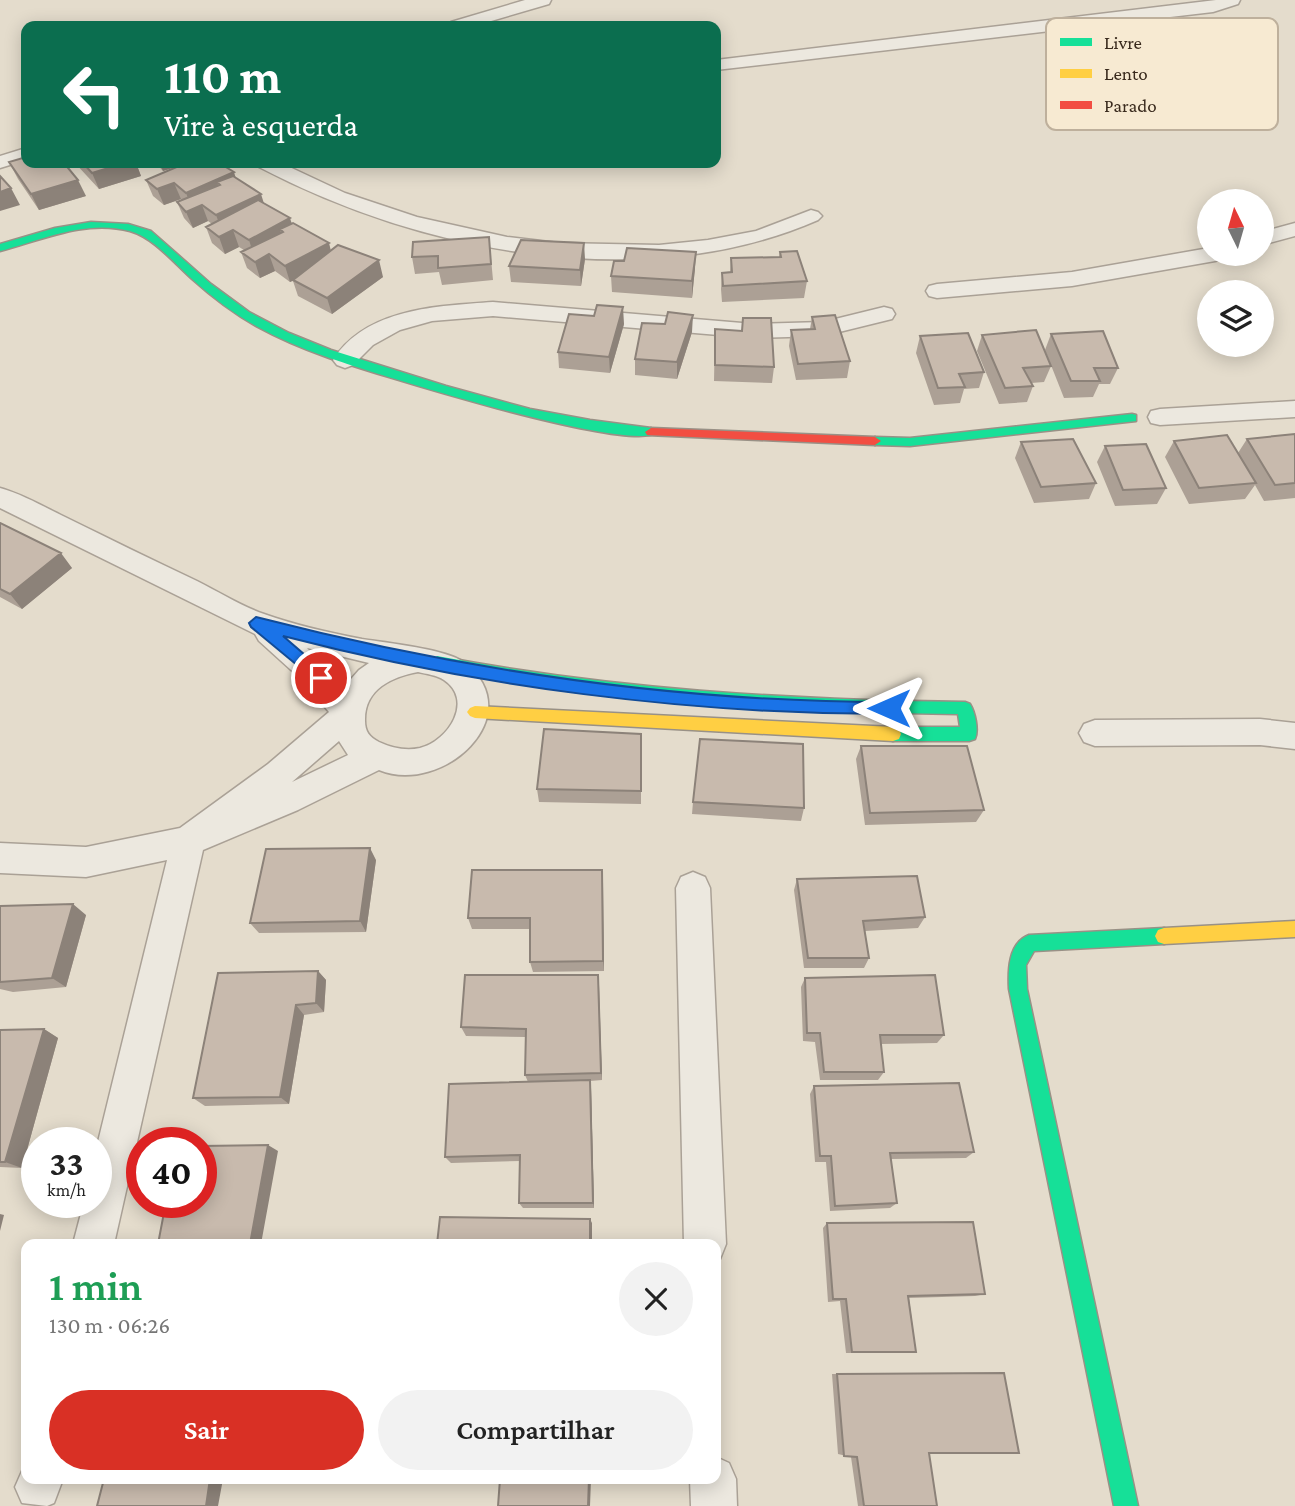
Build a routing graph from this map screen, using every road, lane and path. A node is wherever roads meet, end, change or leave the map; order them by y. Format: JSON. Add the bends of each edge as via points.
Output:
{"nodes":[{"id":1,"x":471,"y":0,"type":"edge"},
{"id":2,"x":542,"y":0,"type":"edge"},
{"id":3,"x":1232,"y":0,"type":"edge"},
{"id":4,"x":493,"y":15,"type":"junction"},
{"id":5,"x":1129,"y":18,"type":"edge"},
{"id":6,"x":475,"y":21,"type":"edge"},
{"id":7,"x":1046,"y":28,"type":"edge"},
{"id":8,"x":721,"y":64,"type":"edge"},
{"id":9,"x":21,"y":156,"type":"edge"},
{"id":10,"x":0,"y":162,"type":"edge"},
{"id":11,"x":276,"y":168,"type":"edge"},
{"id":12,"x":811,"y":216,"type":"dead end"},
{"id":13,"x":1295,"y":229,"type":"edge"},
{"id":14,"x":1274,"y":235,"type":"edge"},
{"id":15,"x":0,"y":248,"type":"edge"},
{"id":16,"x":1197,"y":257,"type":"edge"},
{"id":17,"x":937,"y":291,"type":"dead end"},
{"id":18,"x":884,"y":314,"type":"dead end"},
{"id":19,"x":345,"y":360,"type":"junction"},
{"id":20,"x":1295,"y":409,"type":"edge"},
{"id":21,"x":1160,"y":417,"type":"dead end"},
{"id":22,"x":1132,"y":418,"type":"dead end"},
{"id":23,"x":0,"y":497,"type":"edge"},
{"id":24,"x":256,"y":623,"type":"junction"},
{"id":25,"x":428,"y":661,"type":"junction"},
{"id":26,"x":475,"y":712,"type":"junction"},
{"id":27,"x":348,"y":714,"type":"junction"},
{"id":28,"x":1095,"y":733,"type":"dead end"},
{"id":29,"x":1295,"y":736,"type":"edge"},
{"id":30,"x":375,"y":757,"type":"junction"},
{"id":31,"x":188,"y":841,"type":"junction"},
{"id":32,"x":0,"y":858,"type":"edge"},
{"id":33,"x":692,"y":888,"type":"dead end"},
{"id":34,"x":1295,"y":929,"type":"edge"},
{"id":35,"x":95,"y":1239,"type":"edge"},
{"id":36,"x":705,"y":1239,"type":"edge"},
{"id":37,"x":713,"y":1484,"type":"edge"},
{"id":38,"x":714,"y":1506,"type":"edge"},
{"id":39,"x":1126,"y":1506,"type":"edge"}],
"edges":[{"from":1,"to":4,"type":"street"},
{"from":2,"to":4,"type":"street"},
{"from":3,"to":5,"type":"street","via":[[1213,7]]},
{"from":4,"to":6,"type":"street"},
{"from":7,"to":8,"type":"street"},
{"from":9,"to":10,"type":"street"},
{"from":11,"to":12,"type":"street","via":[[360,206],[416,224],[548,248],[687,248],[758,237]]},
{"from":13,"to":14,"type":"street"},
{"from":15,"to":19,"type":"street","via":[[72,226],[129,226],[161,243],[244,314]]},
{"from":16,"to":17,"type":"street","via":[[1072,279]]},
{"from":18,"to":19,"type":"street","via":[[823,329],[754,331],[493,309],[431,314],[392,325],[365,340]]},
{"from":19,"to":22,"type":"street","via":[[554,418],[692,435],[910,442]]},
{"from":20,"to":21,"type":"street"},
{"from":23,"to":24,"type":"street"},
{"from":24,"to":25,"type":"street","via":[[359,650]]},
{"from":24,"to":27,"type":"street","via":[[302,659]]},
{"from":25,"to":26,"type":"street","via":[[454,669],[467,680]]},
{"from":25,"to":26,"type":"street","via":[[489,674],[660,696],[813,708],[965,708],[969,734]]},
{"from":25,"to":27,"type":"street","via":[[398,662],[379,670],[353,697]]},
{"from":26,"to":30,"type":"street","via":[[469,729],[438,756],[395,763]]},
{"from":27,"to":30,"type":"street","via":[[349,731],[359,747]]},
{"from":27,"to":31,"type":"street","via":[[279,774]]},
{"from":28,"to":29,"type":"street"},
{"from":30,"to":31,"type":"street"},
{"from":31,"to":32,"type":"street","via":[[86,862]]},
{"from":31,"to":35,"type":"street"},
{"from":33,"to":36,"type":"street"},
{"from":34,"to":39,"type":"street","via":[[1029,943],[1017,964],[1018,989]]},
{"from":37,"to":38,"type":"street"}]}
